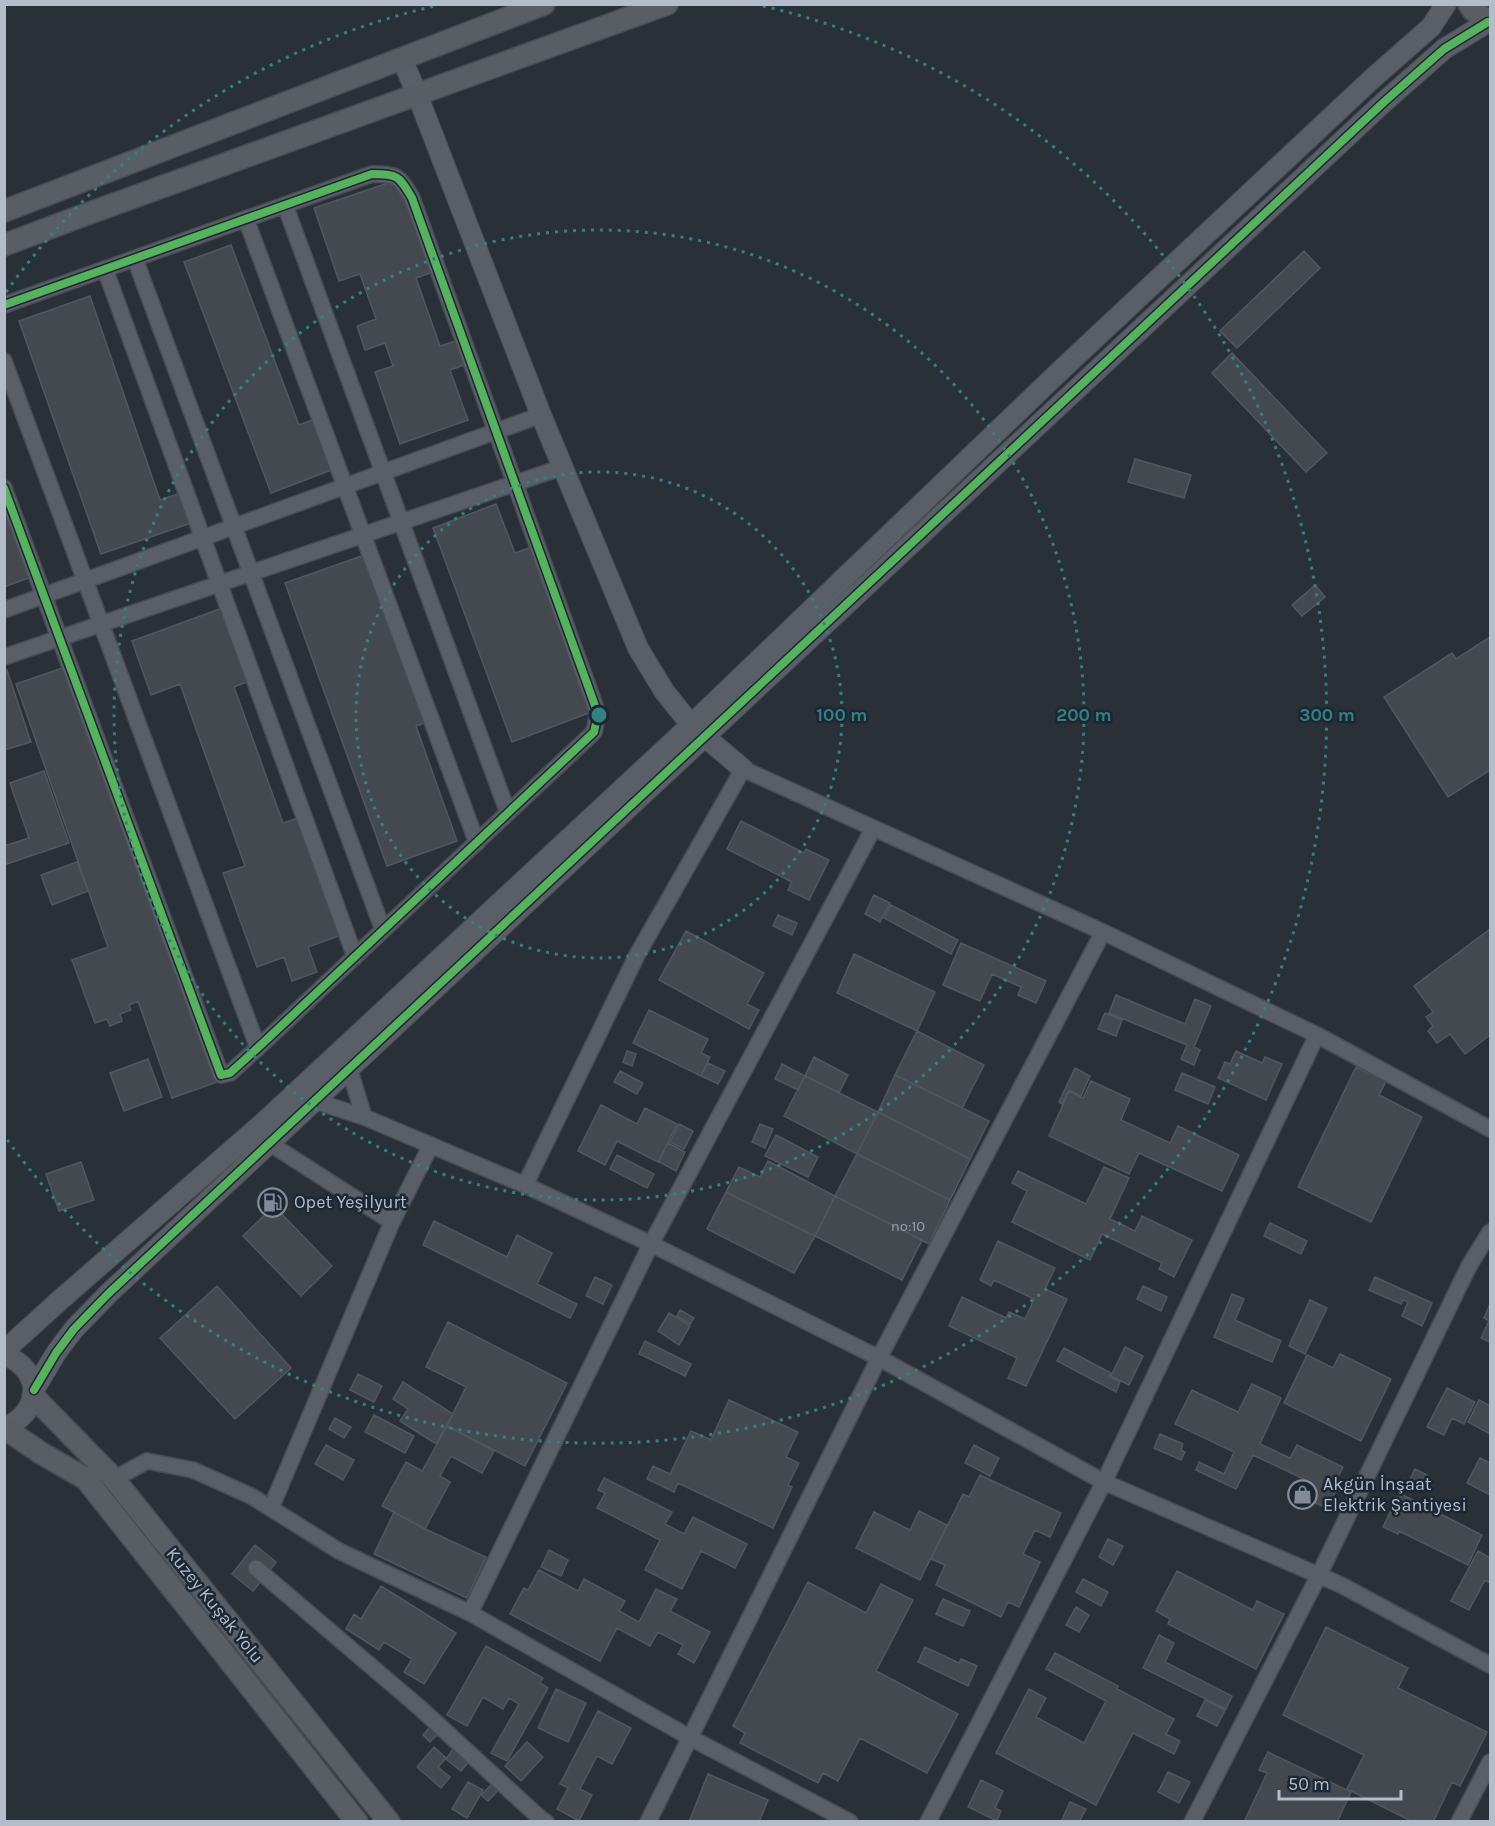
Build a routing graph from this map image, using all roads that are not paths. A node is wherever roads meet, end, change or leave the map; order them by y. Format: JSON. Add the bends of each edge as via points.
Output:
{"nodes":[{"id":1,"x":544,"y":4,"type":"edge"},
{"id":2,"x":667,"y":4,"type":"edge"},
{"id":3,"x":1446,"y":4,"type":"edge"},
{"id":4,"x":1469,"y":4,"type":"edge"},
{"id":5,"x":1490,"y":22,"type":"edge"},
{"id":6,"x":402,"y":59,"type":"junction"},
{"id":7,"x":417,"y":94,"type":"junction"},
{"id":8,"x":285,"y":205,"type":"junction"},
{"id":9,"x":4,"y":212,"type":"edge"},
{"id":10,"x":246,"y":219,"type":"junction"},
{"id":11,"x":4,"y":246,"type":"edge"},
{"id":12,"x":135,"y":259,"type":"junction"},
{"id":13,"x":105,"y":269,"type":"junction"},
{"id":14,"x":4,"y":305,"type":"edge"},
{"id":15,"x":4,"y":362,"type":"edge"},
{"id":16,"x":541,"y":415,"type":"junction"},
{"id":17,"x":497,"y":431,"type":"junction"},
{"id":18,"x":563,"y":467,"type":"junction"},
{"id":19,"x":383,"y":472,"type":"junction"},
{"id":20,"x":515,"y":483,"type":"junction"},
{"id":21,"x":345,"y":486,"type":"junction"},
{"id":22,"x":4,"y":488,"type":"edge"},
{"id":23,"x":401,"y":522,"type":"junction"},
{"id":24,"x":234,"y":527,"type":"junction"},
{"id":25,"x":363,"y":535,"type":"junction"},
{"id":26,"x":203,"y":538,"type":"junction"},
{"id":27,"x":251,"y":573,"type":"junction"},
{"id":28,"x":86,"y":581,"type":"junction"},
{"id":29,"x":219,"y":584,"type":"junction"},
{"id":30,"x":44,"y":596,"type":"junction"},
{"id":31,"x":4,"y":610,"type":"edge"},
{"id":32,"x":101,"y":624,"type":"junction"},
{"id":33,"x":60,"y":638,"type":"junction"},
{"id":34,"x":4,"y":657,"type":"edge"},
{"id":35,"x":698,"y":731,"type":"junction"},
{"id":36,"x":743,"y":770,"type":"junction"},
{"id":37,"x":508,"y":813,"type":"junction"},
{"id":38,"x":873,"y":829,"type":"junction"},
{"id":39,"x":477,"y":843,"type":"junction"},
{"id":40,"x":383,"y":930,"type":"junction"},
{"id":41,"x":1103,"y":932,"type":"junction"},
{"id":42,"x":355,"y":957,"type":"junction"},
{"id":43,"x":1317,"y":1035,"type":"junction"},
{"id":44,"x":258,"y":1048,"type":"junction"},
{"id":45,"x":342,"y":1062,"type":"junction"},
{"id":46,"x":294,"y":1094,"type":"junction"},
{"id":47,"x":313,"y":1101,"type":"junction"},
{"id":48,"x":364,"y":1117,"type":"junction"},
{"id":49,"x":1491,"y":1129,"type":"edge"},
{"id":50,"x":269,"y":1143,"type":"junction"},
{"id":51,"x":431,"y":1145,"type":"junction"},
{"id":52,"x":525,"y":1185,"type":"junction"},
{"id":53,"x":392,"y":1222,"type":"junction"},
{"id":54,"x":1491,"y":1232,"type":"edge"},
{"id":55,"x":651,"y":1244,"type":"junction"},
{"id":56,"x":4,"y":1353,"type":"edge"},
{"id":57,"x":879,"y":1358,"type":"junction"},
{"id":58,"x":33,"y":1393,"type":"junction"},
{"id":59,"x":4,"y":1428,"type":"edge"},
{"id":60,"x":114,"y":1479,"type":"junction"},
{"id":61,"x":1104,"y":1482,"type":"junction"},
{"id":62,"x":271,"y":1508,"type":"junction"},
{"id":63,"x":256,"y":1568,"type":"dead end"},
{"id":64,"x":1319,"y":1575,"type":"junction"},
{"id":65,"x":470,"y":1613,"type":"junction"},
{"id":66,"x":1491,"y":1665,"type":"edge"},
{"id":67,"x":689,"y":1737,"type":"junction"},
{"id":68,"x":1491,"y":1762,"type":"edge"},
{"id":69,"x":357,"y":1821,"type":"edge"},
{"id":70,"x":389,"y":1821,"type":"edge"},
{"id":71,"x":546,"y":1821,"type":"edge"},
{"id":72,"x":648,"y":1821,"type":"edge"},
{"id":73,"x":850,"y":1821,"type":"edge"},
{"id":74,"x":928,"y":1821,"type":"edge"},
{"id":75,"x":1192,"y":1821,"type":"edge"},
{"id":76,"x":1459,"y":1821,"type":"edge"}],
"edges":[{"from":1,"to":6,"type":"main road"},
{"from":2,"to":7,"type":"main road"},
{"from":3,"to":35,"type":"street","via":[[1431,27],[1069,363]]},
{"from":4,"to":5,"type":"main road"},
{"from":5,"to":35,"type":"street","via":[[1444,49],[1384,102]]},
{"from":6,"to":7,"type":"street"},
{"from":6,"to":9,"type":"main road"},
{"from":7,"to":11,"type":"main road"},
{"from":7,"to":16,"type":"street"},
{"from":8,"to":10,"type":"street"},
{"from":8,"to":17,"type":"street","via":[[372,174],[397,177],[412,198]]},
{"from":8,"to":19,"type":"street"},
{"from":10,"to":12,"type":"street"},
{"from":10,"to":21,"type":"street"},
{"from":12,"to":13,"type":"street"},
{"from":12,"to":24,"type":"street"},
{"from":13,"to":14,"type":"street"},
{"from":13,"to":26,"type":"street"},
{"from":15,"to":28,"type":"street"},
{"from":16,"to":17,"type":"street"},
{"from":16,"to":18,"type":"street"},
{"from":17,"to":19,"type":"street"},
{"from":17,"to":20,"type":"street"},
{"from":18,"to":20,"type":"street"},
{"from":18,"to":35,"type":"street","via":[[638,648],[664,691]]},
{"from":19,"to":21,"type":"street"},
{"from":19,"to":23,"type":"street"},
{"from":20,"to":23,"type":"street"},
{"from":20,"to":37,"type":"street","via":[[598,714],[594,732]]},
{"from":21,"to":24,"type":"street"},
{"from":21,"to":25,"type":"street"},
{"from":22,"to":30,"type":"street"},
{"from":23,"to":25,"type":"street"},
{"from":23,"to":37,"type":"street"},
{"from":24,"to":26,"type":"street"},
{"from":24,"to":27,"type":"street"},
{"from":25,"to":27,"type":"street"},
{"from":25,"to":39,"type":"street"},
{"from":26,"to":28,"type":"street"},
{"from":26,"to":29,"type":"street"},
{"from":27,"to":29,"type":"street"},
{"from":27,"to":40,"type":"street"},
{"from":28,"to":30,"type":"street"},
{"from":28,"to":32,"type":"street"},
{"from":29,"to":32,"type":"street"},
{"from":29,"to":42,"type":"street"},
{"from":30,"to":31,"type":"street"},
{"from":30,"to":33,"type":"street"},
{"from":32,"to":33,"type":"street"},
{"from":32,"to":44,"type":"street"},
{"from":33,"to":34,"type":"street"},
{"from":33,"to":44,"type":"street","via":[[221,1075],[230,1073]]},
{"from":35,"to":36,"type":"street"},
{"from":35,"to":45,"type":"street"},
{"from":36,"to":38,"type":"street"},
{"from":36,"to":52,"type":"street","via":[[637,955]]},
{"from":37,"to":39,"type":"street"},
{"from":38,"to":41,"type":"street"},
{"from":38,"to":55,"type":"street"},
{"from":39,"to":40,"type":"street"},
{"from":40,"to":42,"type":"street"},
{"from":41,"to":43,"type":"street"},
{"from":41,"to":57,"type":"street"},
{"from":42,"to":44,"type":"street"},
{"from":43,"to":49,"type":"street"},
{"from":43,"to":61,"type":"street"},
{"from":45,"to":46,"type":"street"},
{"from":45,"to":47,"type":"street"},
{"from":45,"to":48,"type":"street"},
{"from":46,"to":47,"type":"street"},
{"from":46,"to":56,"type":"street"},
{"from":47,"to":48,"type":"street"},
{"from":47,"to":50,"type":"street"},
{"from":48,"to":51,"type":"street"},
{"from":50,"to":53,"type":"street"},
{"from":50,"to":58,"type":"street","via":[[81,1322],[56,1353]]},
{"from":51,"to":52,"type":"street"},
{"from":51,"to":53,"type":"street"},
{"from":52,"to":55,"type":"street"},
{"from":53,"to":62,"type":"street"},
{"from":54,"to":64,"type":"street","via":[[1469,1266]]},
{"from":55,"to":57,"type":"street"},
{"from":55,"to":65,"type":"street"},
{"from":56,"to":58,"type":"street","via":[[25,1368]]},
{"from":57,"to":61,"type":"street"},
{"from":57,"to":67,"type":"street"},
{"from":58,"to":59,"type":"street","via":[[26,1414]]},
{"from":58,"to":60,"type":"main road","name":"Kuzey Kuşak Yolu"},
{"from":59,"to":69,"type":"main road","name":"Kuzey Kuşak Yolu","via":[[86,1479]]},
{"from":60,"to":62,"type":"street","via":[[147,1461],[159,1463],[193,1470]]},
{"from":60,"to":70,"type":"main road","name":"Kuzey Kuşak Yolu"},
{"from":61,"to":64,"type":"street"},
{"from":61,"to":74,"type":"street"},
{"from":62,"to":65,"type":"street","via":[[339,1551]]},
{"from":63,"to":71,"type":"street"},
{"from":64,"to":66,"type":"street"},
{"from":64,"to":75,"type":"street"},
{"from":65,"to":67,"type":"street"},
{"from":67,"to":72,"type":"street"},
{"from":67,"to":73,"type":"street"},
{"from":68,"to":76,"type":"street"}]}
